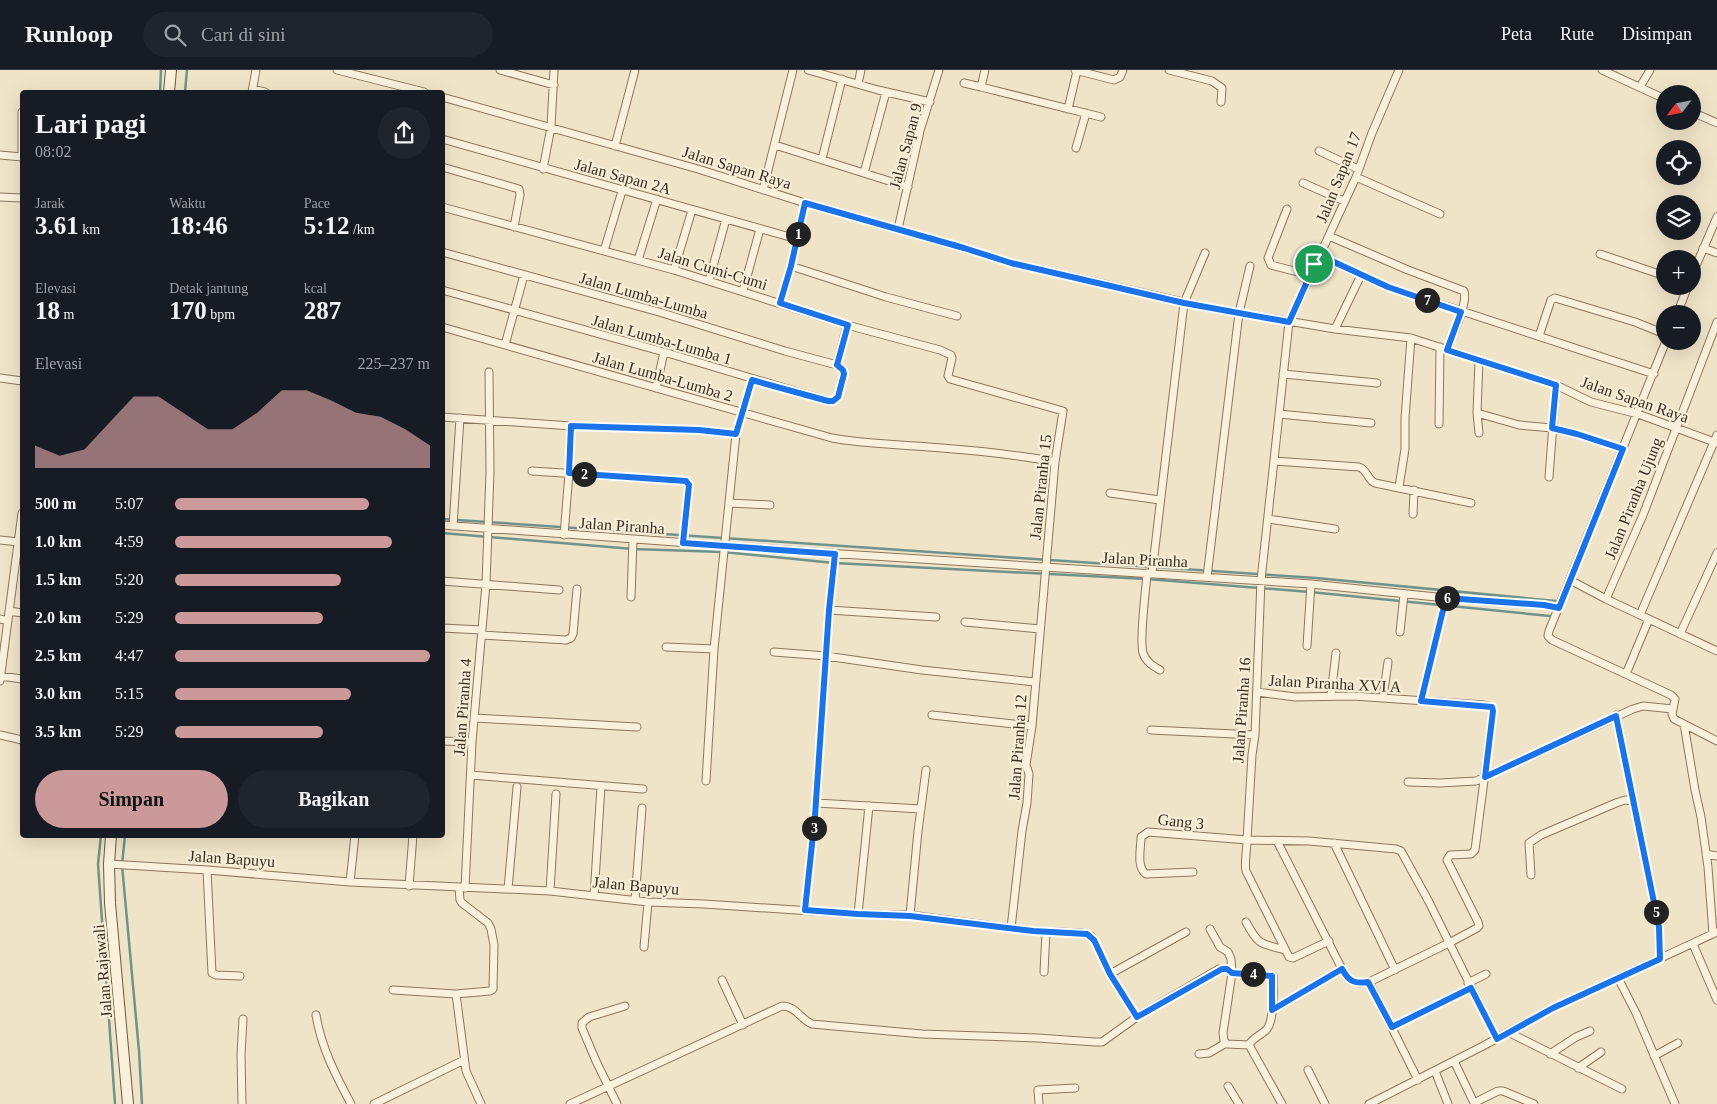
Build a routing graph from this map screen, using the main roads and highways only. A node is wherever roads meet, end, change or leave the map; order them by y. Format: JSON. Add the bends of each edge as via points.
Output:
{"nodes":[{"id":1,"x":171,"y":70,"type":"edge"},
{"id":2,"x":169,"y":90,"type":"edge"},
{"id":3,"x":110,"y":838,"type":"edge"},
{"id":4,"x":128,"y":1104,"type":"edge"}],
"edges":[{"from":1,"to":2,"type":"main road"},
{"from":3,"to":4,"type":"main road","name":"Jalan Rajawali","via":[[110,903]]}]}
